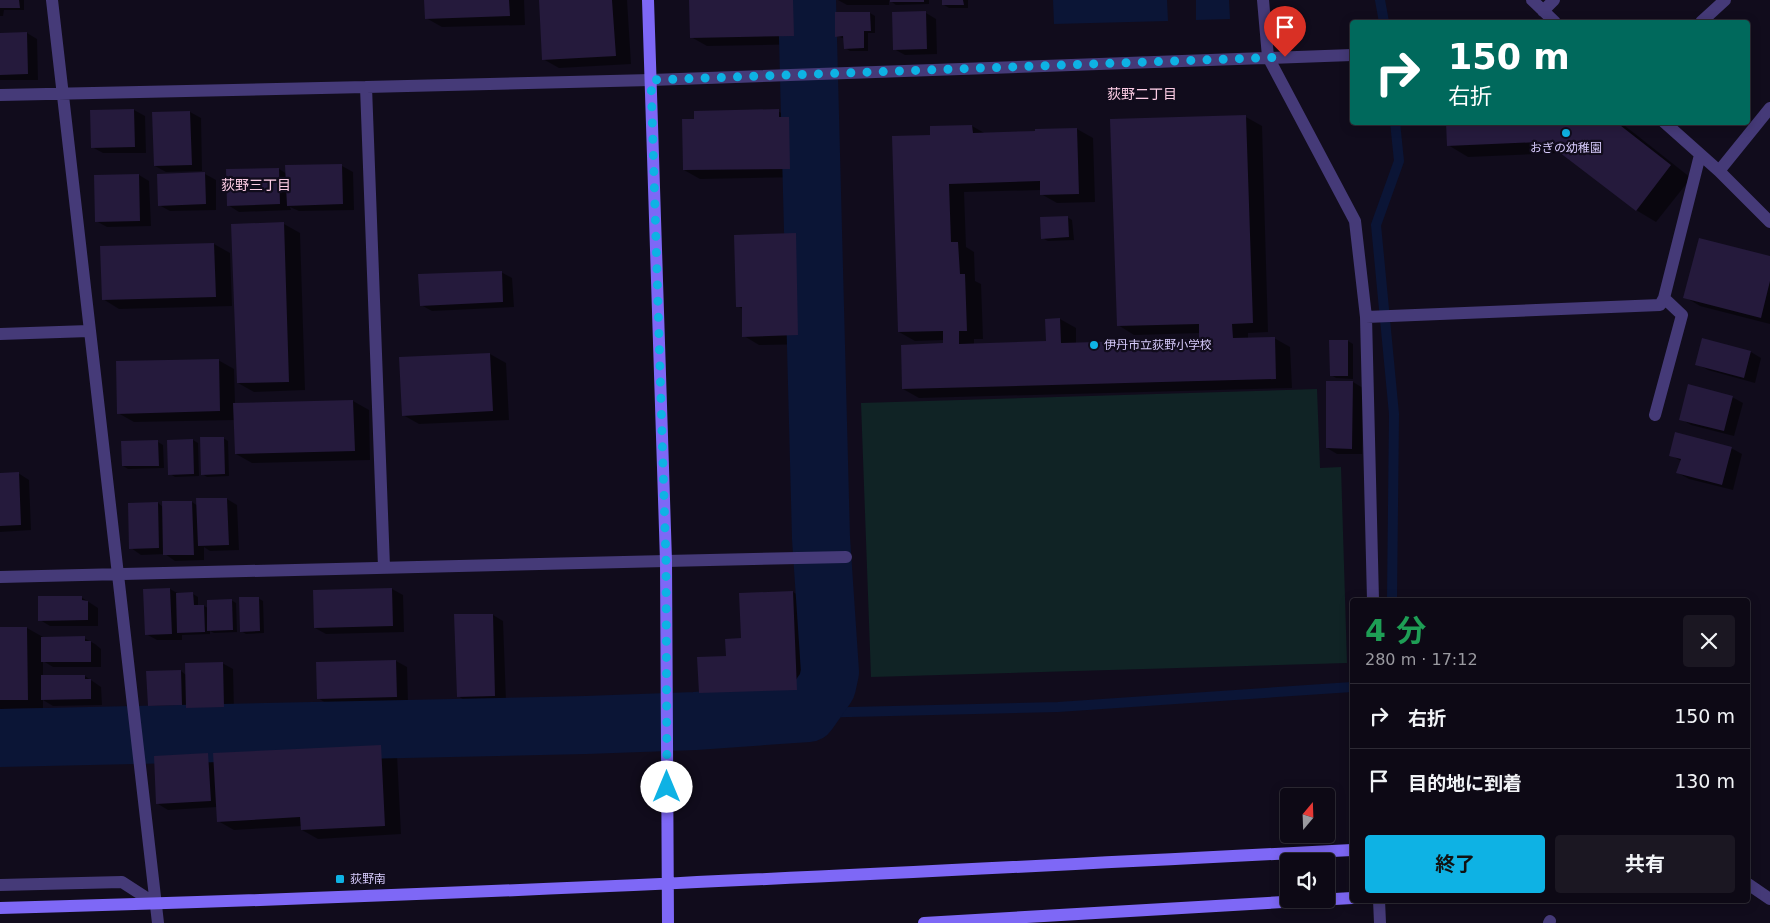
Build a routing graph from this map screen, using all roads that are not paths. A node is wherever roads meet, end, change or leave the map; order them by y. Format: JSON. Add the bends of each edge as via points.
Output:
{"nodes":[{"id":1,"x":52,"y":0,"type":"edge"},
{"id":2,"x":648,"y":0,"type":"edge"},
{"id":3,"x":1263,"y":0,"type":"edge"},
{"id":4,"x":1532,"y":0,"type":"edge"},
{"id":5,"x":1554,"y":0,"type":"edge"},
{"id":6,"x":1717,"y":3,"type":"edge"},
{"id":7,"x":1543,"y":11,"type":"junction"},
{"id":8,"x":1553,"y":20,"type":"edge"},
{"id":9,"x":1703,"y":20,"type":"edge"},
{"id":10,"x":1350,"y":55,"type":"edge"},
{"id":11,"x":1268,"y":57,"type":"junction"},
{"id":12,"x":651,"y":80,"type":"junction"},
{"id":13,"x":366,"y":87,"type":"junction"},
{"id":14,"x":62,"y":94,"type":"junction"},
{"id":15,"x":0,"y":95,"type":"edge"},
{"id":16,"x":1770,"y":108,"type":"edge"},
{"id":17,"x":1667,"y":125,"type":"edge"},
{"id":18,"x":1700,"y":155,"type":"junction"},
{"id":19,"x":1719,"y":171,"type":"junction"},
{"id":20,"x":1770,"y":222,"type":"edge"},
{"id":21,"x":1664,"y":298,"type":"junction"},
{"id":22,"x":1366,"y":317,"type":"junction"},
{"id":23,"x":89,"y":332,"type":"junction"},
{"id":24,"x":0,"y":334,"type":"edge"},
{"id":25,"x":1655,"y":415,"type":"dead end"},
{"id":26,"x":846,"y":557,"type":"dead end"},
{"id":27,"x":666,"y":561,"type":"junction"},
{"id":28,"x":384,"y":566,"type":"junction"},
{"id":29,"x":117,"y":574,"type":"junction"},
{"id":30,"x":0,"y":577,"type":"edge"},
{"id":31,"x":1372,"y":598,"type":"edge"},
{"id":32,"x":1350,"y":850,"type":"edge"},
{"id":33,"x":668,"y":884,"type":"junction"},
{"id":34,"x":0,"y":885,"type":"edge"},
{"id":35,"x":1750,"y":885,"type":"edge"},
{"id":36,"x":1350,"y":898,"type":"edge"},
{"id":37,"x":1770,"y":899,"type":"edge"},
{"id":38,"x":1379,"y":903,"type":"edge"},
{"id":39,"x":156,"y":904,"type":"junction"},
{"id":40,"x":0,"y":908,"type":"edge"},
{"id":41,"x":158,"y":923,"type":"edge"},
{"id":42,"x":668,"y":923,"type":"edge"},
{"id":43,"x":924,"y":923,"type":"edge"},
{"id":44,"x":941,"y":923,"type":"edge"},
{"id":45,"x":1380,"y":923,"type":"edge"}],
"edges":[{"from":1,"to":14,"type":"street"},
{"from":2,"to":12,"type":"street"},
{"from":3,"to":11,"type":"street"},
{"from":4,"to":7,"type":"street"},
{"from":5,"to":7,"type":"street"},
{"from":6,"to":9,"type":"street"},
{"from":7,"to":8,"type":"street"},
{"from":10,"to":11,"type":"street"},
{"from":11,"to":12,"type":"street"},
{"from":11,"to":22,"type":"street","via":[[1355,221]]},
{"from":12,"to":13,"type":"street"},
{"from":12,"to":27,"type":"street"},
{"from":13,"to":14,"type":"street"},
{"from":13,"to":28,"type":"street"},
{"from":14,"to":15,"type":"street"},
{"from":14,"to":23,"type":"street"},
{"from":16,"to":19,"type":"street"},
{"from":17,"to":18,"type":"street"},
{"from":18,"to":19,"type":"street"},
{"from":18,"to":21,"type":"street"},
{"from":19,"to":20,"type":"street"},
{"from":21,"to":22,"type":"street","via":[[1660,306]]},
{"from":21,"to":25,"type":"street","via":[[1682,315]]},
{"from":22,"to":31,"type":"street"},
{"from":23,"to":24,"type":"street"},
{"from":23,"to":29,"type":"street"},
{"from":26,"to":27,"type":"street"},
{"from":27,"to":28,"type":"street"},
{"from":27,"to":33,"type":"street"},
{"from":28,"to":29,"type":"street"},
{"from":29,"to":30,"type":"street"},
{"from":29,"to":39,"type":"street"},
{"from":32,"to":33,"type":"street"},
{"from":33,"to":39,"type":"street"},
{"from":33,"to":42,"type":"street"},
{"from":34,"to":39,"type":"street","via":[[122,882]]},
{"from":35,"to":37,"type":"street"},
{"from":36,"to":44,"type":"street"},
{"from":38,"to":45,"type":"street"},
{"from":39,"to":40,"type":"street"},
{"from":39,"to":41,"type":"street"},
{"from":43,"to":44,"type":"street"}]}
